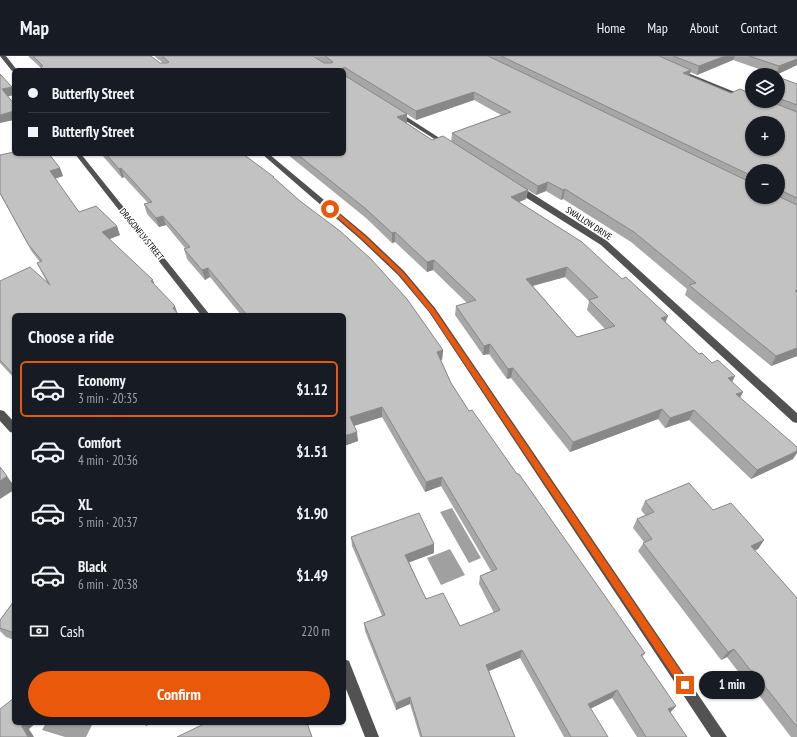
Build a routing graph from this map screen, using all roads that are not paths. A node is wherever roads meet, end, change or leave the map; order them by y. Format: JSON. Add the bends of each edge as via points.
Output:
{"nodes":[{"id":1,"x":3,"y":56,"type":"edge"},
{"id":2,"x":12,"y":68,"type":"edge"},
{"id":3,"x":670,"y":68,"type":"edge"},
{"id":4,"x":745,"y":98,"type":"edge"},
{"id":5,"x":390,"y":108,"type":"edge"},
{"id":6,"x":456,"y":150,"type":"edge"},
{"id":7,"x":80,"y":156,"type":"edge"},
{"id":8,"x":267,"y":156,"type":"edge"},
{"id":9,"x":509,"y":184,"type":"edge"},
{"id":10,"x":204,"y":313,"type":"edge"},
{"id":11,"x":0,"y":414,"type":"edge"},
{"id":12,"x":797,"y":419,"type":"edge"},
{"id":13,"x":12,"y":426,"type":"edge"},
{"id":14,"x":346,"y":671,"type":"edge"},
{"id":15,"x":372,"y":737,"type":"edge"},
{"id":16,"x":720,"y":737,"type":"edge"}],
"edges":[{"from":1,"to":2,"type":"street"},
{"from":3,"to":4,"type":"street"},
{"from":5,"to":6,"type":"street"},
{"from":7,"to":10,"type":"street","name":"DRAGONFLY STREET"},
{"from":8,"to":16,"type":"street","via":[[363,237],[401,273],[432,310]]},
{"from":9,"to":12,"type":"street","name":"SWALLOW DRIVE","via":[[604,244]]},
{"from":11,"to":13,"type":"street"},
{"from":14,"to":15,"type":"street"}]}
